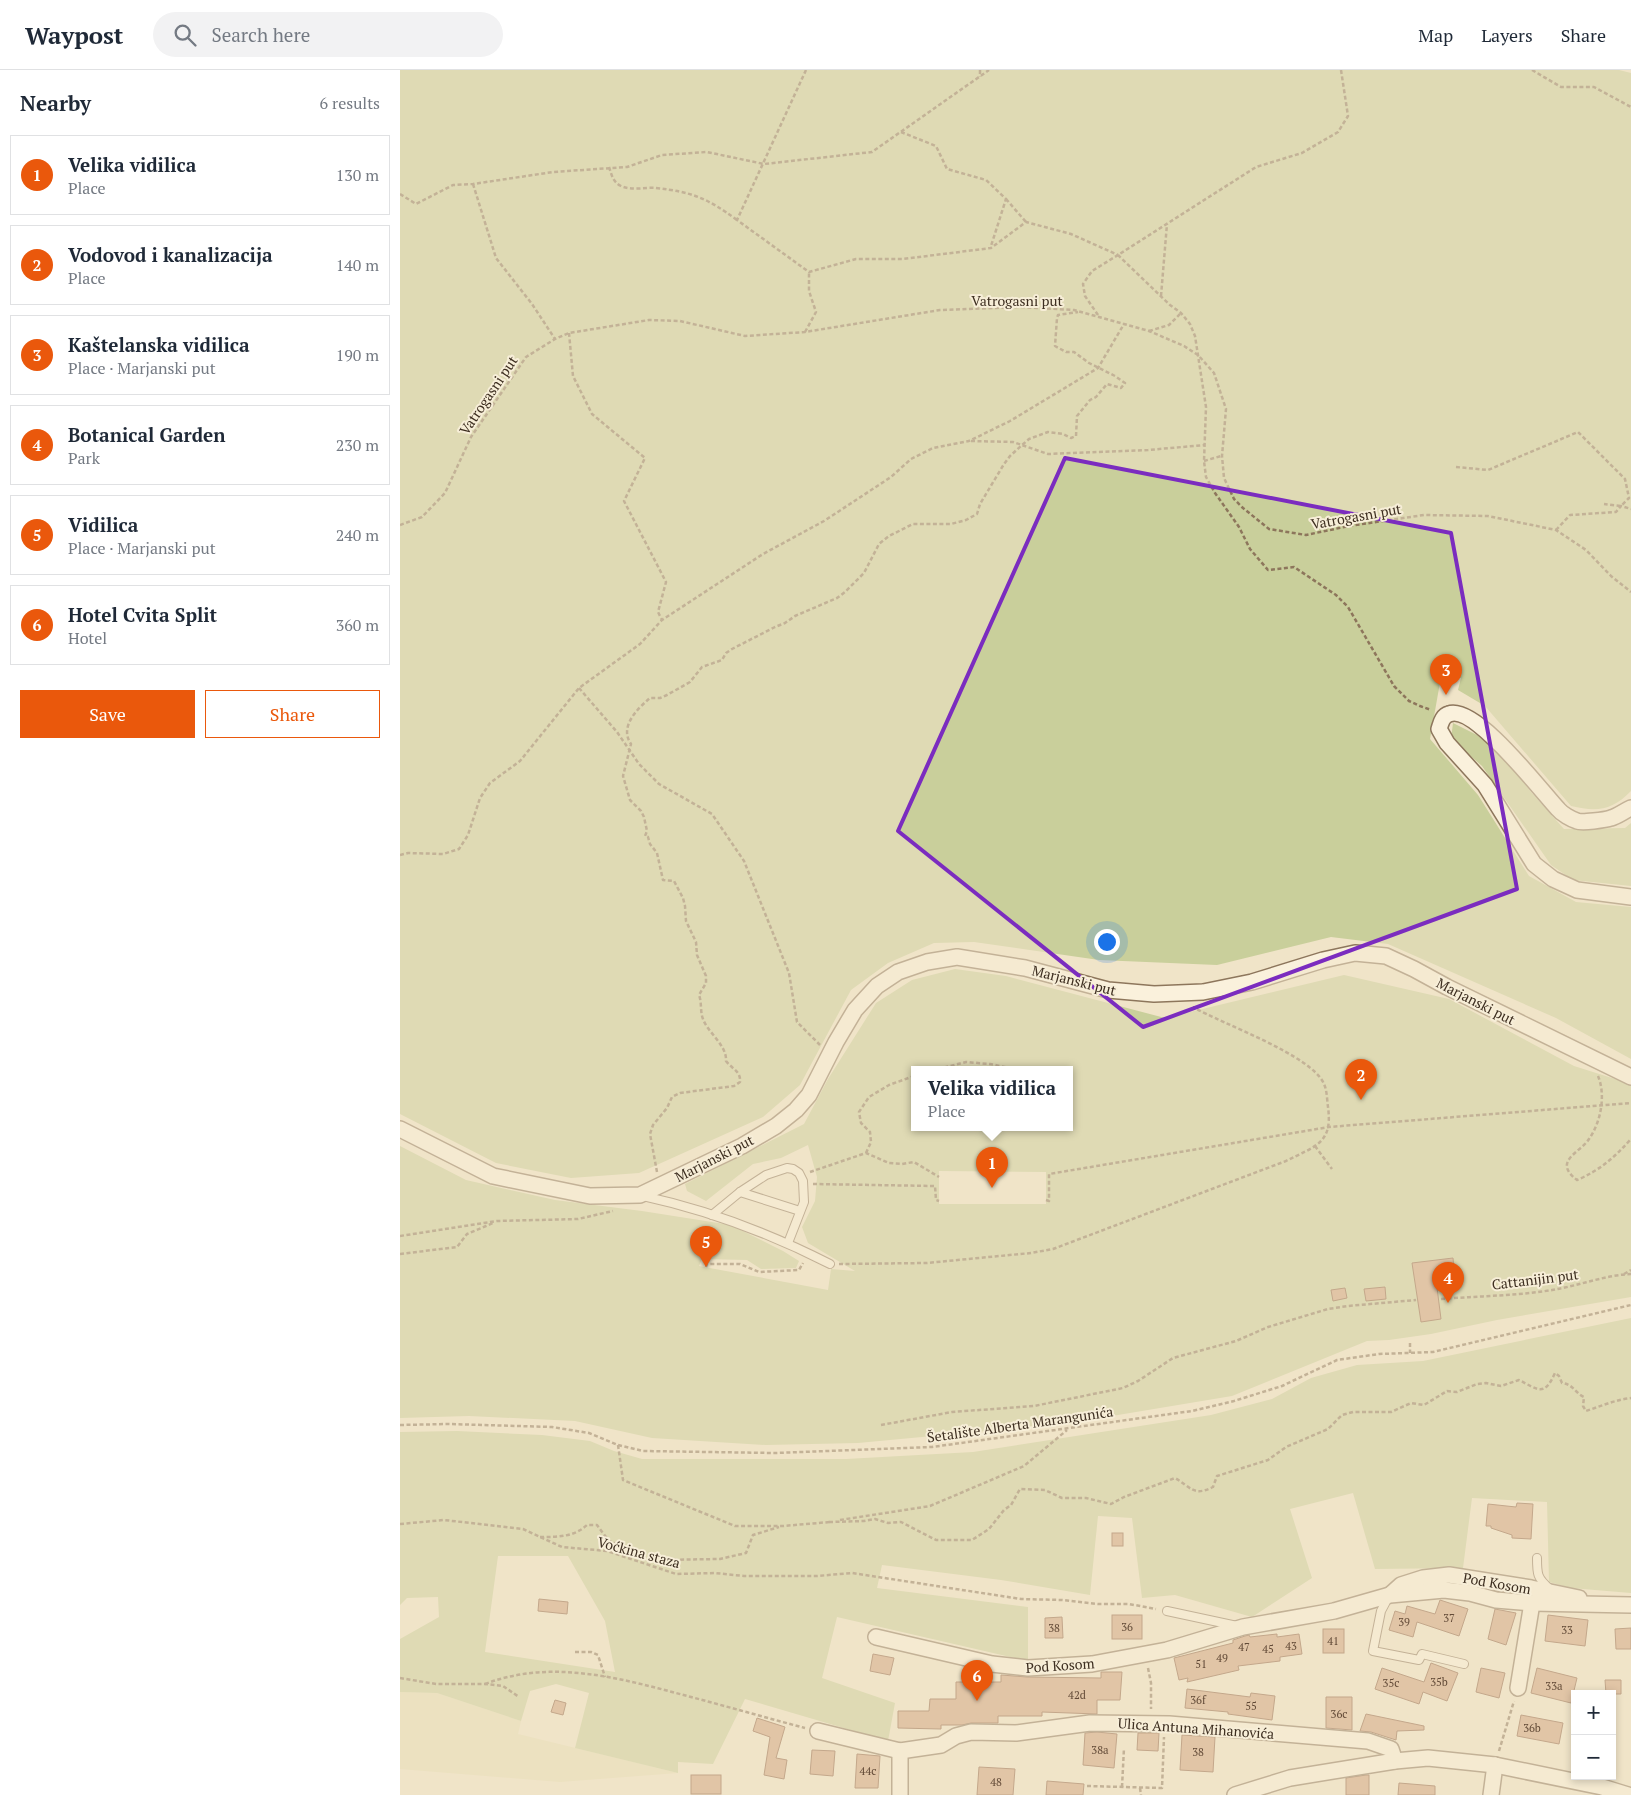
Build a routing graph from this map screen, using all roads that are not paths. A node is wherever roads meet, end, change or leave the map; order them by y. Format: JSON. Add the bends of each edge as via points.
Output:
{"nodes":[{"id":1,"x":1631,"y":808,"type":"edge"},
{"id":2,"x":1631,"y":897,"type":"edge"},
{"id":3,"x":1631,"y":1077,"type":"edge"},
{"id":4,"x":400,"y":1129,"type":"edge"},
{"id":5,"x":740,"y":1192,"type":"junction"},
{"id":6,"x":640,"y":1195,"type":"junction"},
{"id":7,"x":800,"y":1211,"type":"junction"},
{"id":8,"x":712,"y":1215,"type":"junction"},
{"id":9,"x":788,"y":1243,"type":"junction"},
{"id":10,"x":830,"y":1264,"type":"road end"},
{"id":11,"x":1537,"y":1558,"type":"dead end"},
{"id":12,"x":1556,"y":1593,"type":"junction"},
{"id":13,"x":1390,"y":1595,"type":"junction"},
{"id":14,"x":1532,"y":1603,"type":"junction"},
{"id":15,"x":1608,"y":1605,"type":"junction"},
{"id":16,"x":1631,"y":1605,"type":"edge"},
{"id":17,"x":1167,"y":1611,"type":"road end"},
{"id":18,"x":1244,"y":1627,"type":"junction"},
{"id":19,"x":876,"y":1637,"type":"dead end"},
{"id":20,"x":1464,"y":1664,"type":"dead end"},
{"id":21,"x":1518,"y":1688,"type":"road end"},
{"id":22,"x":818,"y":1731,"type":"road end"},
{"id":23,"x":900,"y":1751,"type":"junction"},
{"id":24,"x":1395,"y":1761,"type":"junction"},
{"id":25,"x":1496,"y":1765,"type":"junction"},
{"id":26,"x":900,"y":1795,"type":"edge"},
{"id":27,"x":1234,"y":1795,"type":"edge"},
{"id":28,"x":1491,"y":1795,"type":"edge"},
{"id":29,"x":1628,"y":1795,"type":"edge"}],
"edges":[{"from":1,"to":2,"type":"street","via":[[1610,819],[1578,822],[1559,811],[1495,738],[1458,714],[1443,718],[1439,729],[1447,743],[1486,785],[1534,864],[1553,879],[1577,890]]},
{"from":3,"to":6,"type":"street","name":"Marjanski put","via":[[1386,956],[1355,953],[1203,992],[1154,994],[1108,990],[992,961],[957,957],[927,962],[898,972],[877,986],[855,1010],[809,1095],[776,1126]]},
{"from":4,"to":6,"type":"street","name":"Marjanski put","via":[[493,1176],[590,1196]]},
{"from":5,"to":7,"type":"lane"},
{"from":5,"to":7,"type":"lane","via":[[766,1175],[793,1169],[804,1184],[804,1202]]},
{"from":5,"to":8,"type":"lane"},
{"from":6,"to":8,"type":"lane","name":"Marjanski put"},
{"from":7,"to":9,"type":"lane"},
{"from":8,"to":9,"type":"lane","name":"Marjanski put"},
{"from":9,"to":10,"type":"lane","name":"Marjanski put"},
{"from":11,"to":12,"type":"lane","via":[[1537,1573],[1541,1581]]},
{"from":12,"to":13,"type":"street","name":"Pod Kosom","via":[[1449,1575],[1401,1585]]},
{"from":12,"to":15,"type":"street","name":"Pod Kosom"},
{"from":13,"to":14,"type":"street","name":"Pod Kosom","via":[[1444,1590]]},
{"from":13,"to":18,"type":"street","name":"Pod Kosom","via":[[1334,1611]]},
{"from":13,"to":20,"type":"lane","via":[[1381,1611],[1372,1651],[1419,1660],[1422,1654]]},
{"from":14,"to":15,"type":"street","name":"Pod Kosom"},
{"from":14,"to":21,"type":"street","name":"Pod Kosom"},
{"from":15,"to":16,"type":"street","name":"Pod Kosom"},
{"from":17,"to":18,"type":"lane","name":"Pod Kosom"},
{"from":18,"to":19,"type":"street","name":"Pod Kosom","via":[[1158,1651],[1092,1664],[1028,1668],[992,1664]]},
{"from":22,"to":23,"type":"street","name":"Ulica Antuna Mihanovića"},
{"from":23,"to":24,"type":"street","name":"Ulica Antuna Mihanovića","via":[[941,1745],[971,1732],[1016,1733],[1090,1723],[1158,1724],[1368,1741],[1391,1749]]},
{"from":23,"to":26,"type":"street"},
{"from":24,"to":25,"type":"street","via":[[1428,1758]]},
{"from":24,"to":27,"type":"street","via":[[1290,1778]]},
{"from":25,"to":28,"type":"street"},
{"from":25,"to":29,"type":"street"}]}
